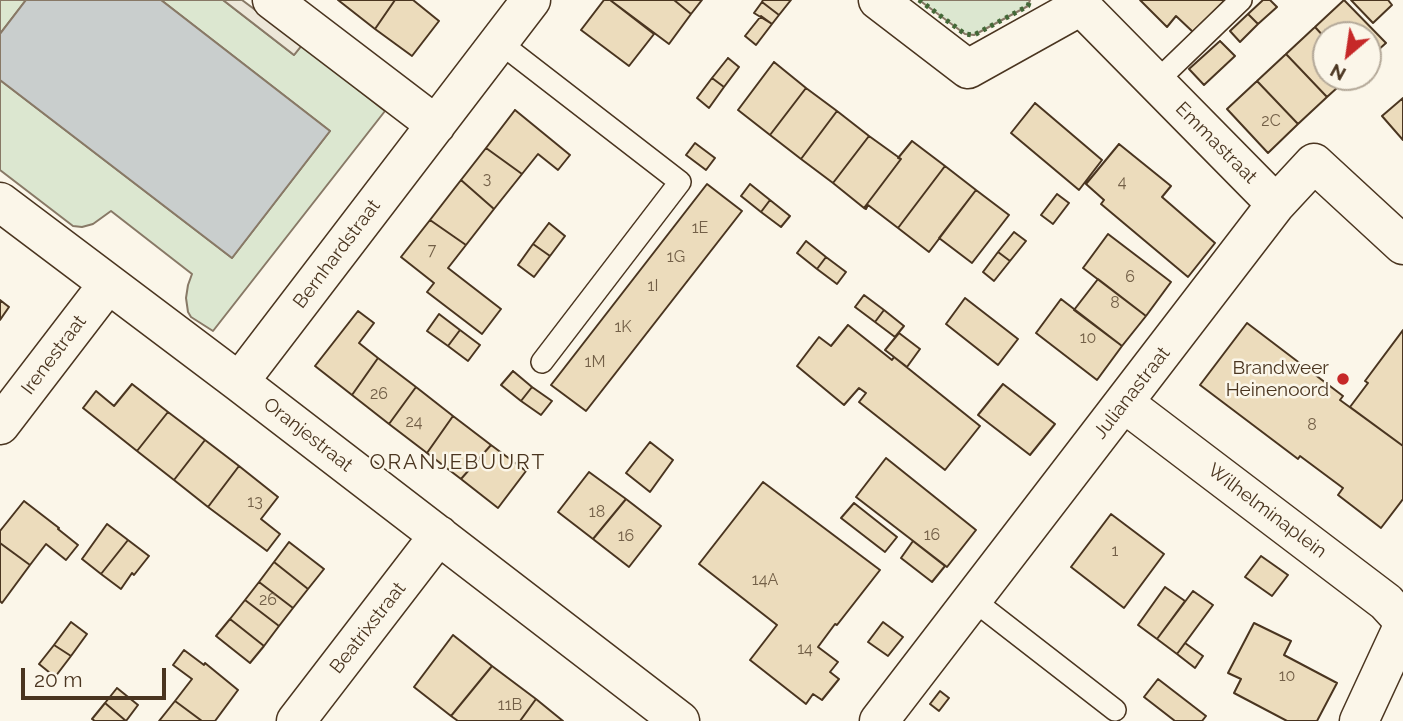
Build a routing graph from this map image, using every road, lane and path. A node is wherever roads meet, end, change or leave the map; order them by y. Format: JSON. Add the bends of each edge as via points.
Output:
{"nodes":[{"id":1,"x":272,"y":0,"type":"edge"},
{"id":2,"x":531,"y":0,"type":"edge"},
{"id":3,"x":878,"y":0,"type":"edge"},
{"id":4,"x":1241,"y":0,"type":"edge"},
{"id":5,"x":1078,"y":3,"type":"edge"},
{"id":6,"x":499,"y":43,"type":"junction"},
{"id":7,"x":1156,"y":82,"type":"junction"},
{"id":8,"x":436,"y":125,"type":"junction"},
{"id":9,"x":0,"y":202,"type":"edge"},
{"id":10,"x":1276,"y":204,"type":"junction"},
{"id":11,"x":1403,"y":245,"type":"edge"},
{"id":12,"x":108,"y":284,"type":"junction"},
{"id":13,"x":542,"y":362,"type":"dead end"},
{"id":14,"x":239,"y":382,"type":"junction"},
{"id":15,"x":1124,"y":403,"type":"junction"},
{"id":16,"x":0,"y":425,"type":"edge"},
{"id":17,"x":439,"y":535,"type":"junction"},
{"id":18,"x":972,"y":600,"type":"junction"},
{"id":19,"x":1403,"y":625,"type":"edge"},
{"id":20,"x":1115,"y":710,"type":"dead end"},
{"id":21,"x":296,"y":721,"type":"edge"},
{"id":22,"x":680,"y":721,"type":"edge"},
{"id":23,"x":878,"y":721,"type":"edge"},
{"id":24,"x":1359,"y":721,"type":"edge"}],
"edges":[{"from":1,"to":8,"type":"street"},
{"from":2,"to":6,"type":"street","name":"Bernhardstraat"},
{"from":3,"to":5,"type":"street","name":"Emmastraat","via":[[968,69]]},
{"from":4,"to":7,"type":"lane"},
{"from":5,"to":7,"type":"street","name":"Emmastraat"},
{"from":6,"to":8,"type":"street","name":"Bernhardstraat"},
{"from":6,"to":13,"type":"lane","via":[[680,182]]},
{"from":7,"to":10,"type":"street","name":"Emmastraat"},
{"from":8,"to":14,"type":"street","name":"Bernhardstraat"},
{"from":9,"to":12,"type":"street","name":"Oranjestraat"},
{"from":10,"to":11,"type":"street","name":"Julianastraat","via":[[1314,163]]},
{"from":10,"to":15,"type":"street","name":"Julianastraat"},
{"from":12,"to":14,"type":"street","name":"Oranjestraat"},
{"from":12,"to":16,"type":"street","name":"Irenestraat"},
{"from":14,"to":17,"type":"street","name":"Oranjestraat"},
{"from":15,"to":18,"type":"street","name":"Julianastraat"},
{"from":15,"to":19,"type":"street","name":"Wilhelminaplein","via":[[1386,602]]},
{"from":17,"to":21,"type":"street","name":"Beatrixstraat"},
{"from":17,"to":22,"type":"street","name":"Oranjestraat"},
{"from":18,"to":20,"type":"lane"},
{"from":18,"to":23,"type":"street","name":"Julianastraat"},
{"from":19,"to":24,"type":"street"}]}
